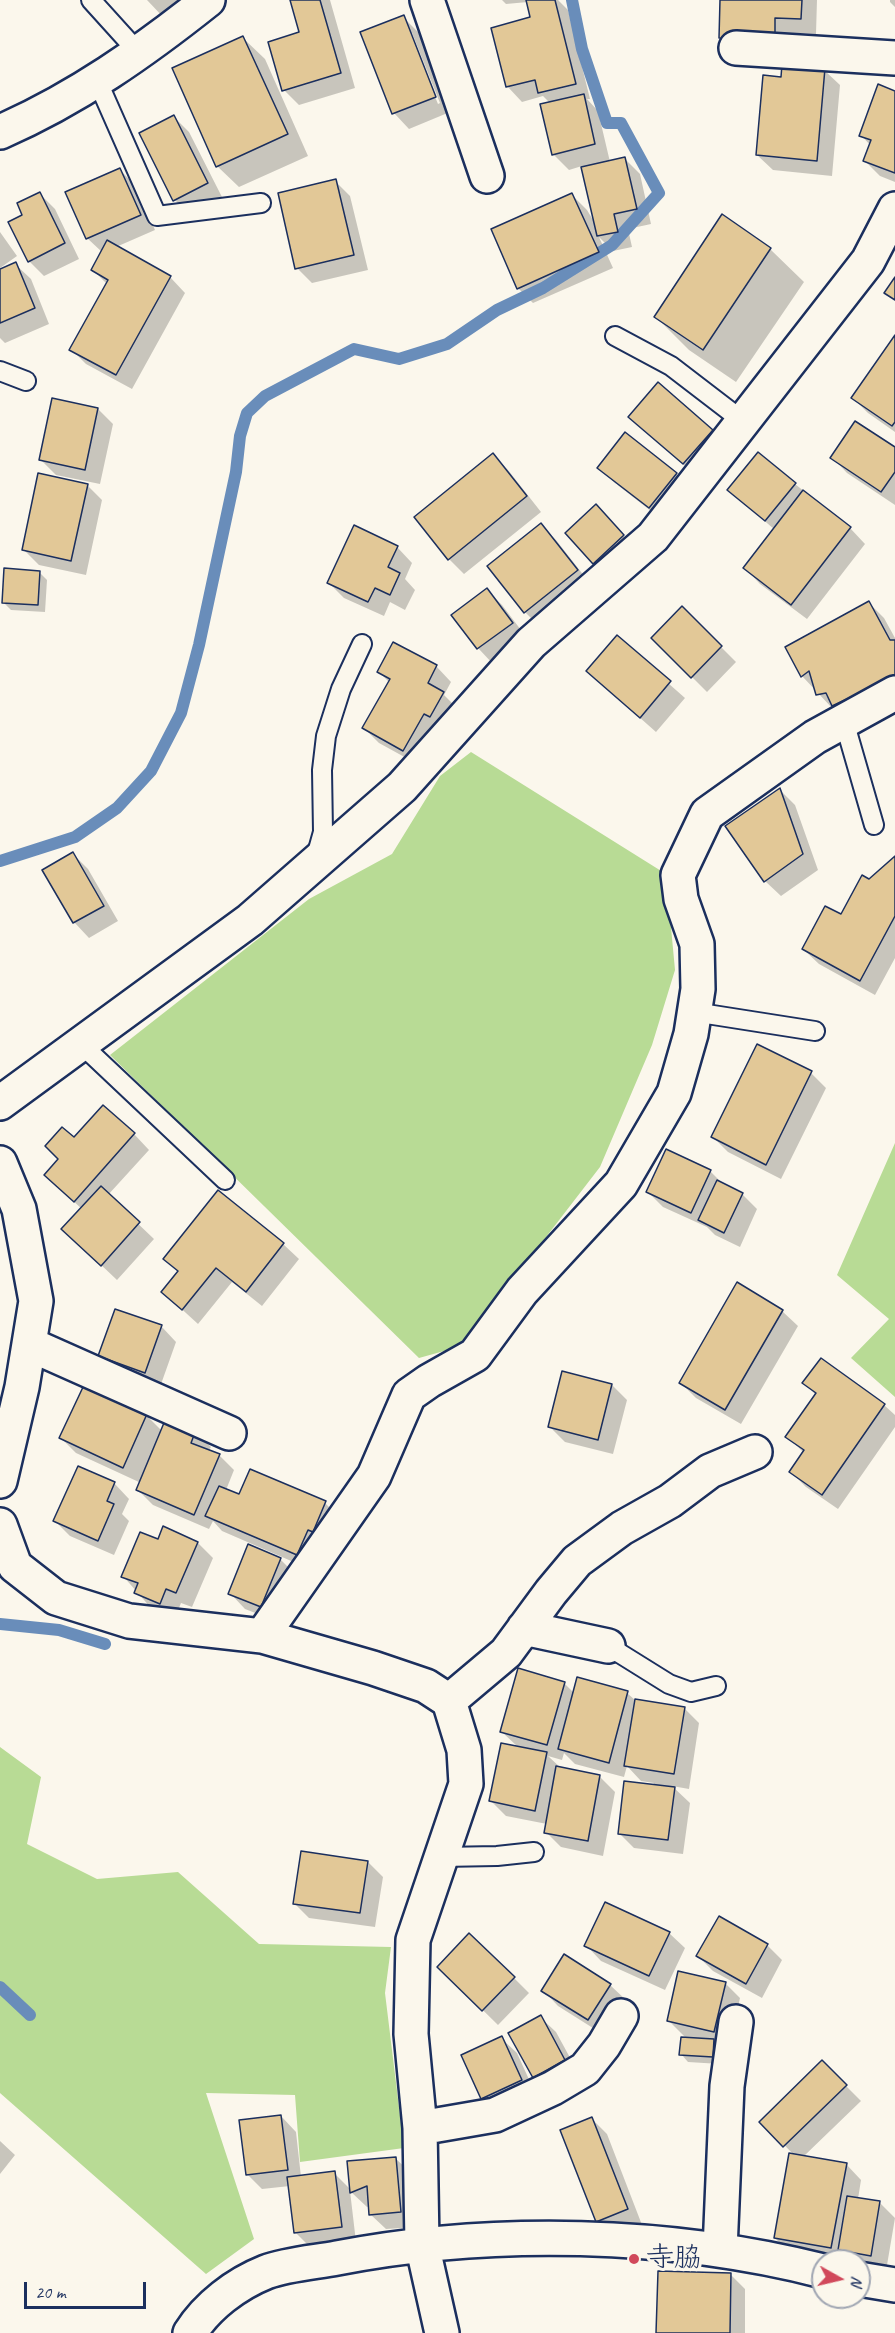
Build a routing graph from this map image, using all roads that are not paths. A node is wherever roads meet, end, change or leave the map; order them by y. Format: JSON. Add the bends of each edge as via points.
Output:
{"nodes":[{"id":1,"x":91,"y":0,"type":"edge"},
{"id":2,"x":208,"y":0,"type":"edge"},
{"id":3,"x":427,"y":0,"type":"edge"},
{"id":4,"x":736,"y":48,"type":"dead end"},
{"id":5,"x":138,"y":52,"type":"junction"},
{"id":6,"x":895,"y":57,"type":"edge"},
{"id":7,"x":98,"y":80,"type":"junction"},
{"id":8,"x":0,"y":132,"type":"edge"},
{"id":9,"x":487,"y":176,"type":"dead end"},
{"id":10,"x":261,"y":202,"type":"dead end"},
{"id":11,"x":895,"y":209,"type":"edge"},
{"id":12,"x":615,"y":336,"type":"dead end"},
{"id":13,"x":0,"y":371,"type":"edge"},
{"id":14,"x":26,"y":381,"type":"dead end"},
{"id":15,"x":744,"y":422,"type":"junction"},
{"id":16,"x":362,"y":644,"type":"dead end"},
{"id":17,"x":895,"y":693,"type":"edge"},
{"id":18,"x":844,"y":721,"type":"junction"},
{"id":19,"x":874,"y":825,"type":"dead end"},
{"id":20,"x":314,"y":865,"type":"junction"},
{"id":21,"x":694,"y":1012,"type":"junction"},
{"id":22,"x":815,"y":1031,"type":"dead end"},
{"id":23,"x":81,"y":1044,"type":"junction"},
{"id":24,"x":0,"y":1103,"type":"edge"},
{"id":25,"x":0,"y":1163,"type":"edge"},
{"id":26,"x":225,"y":1180,"type":"dead end"},
{"id":27,"x":29,"y":1344,"type":"junction"},
{"id":28,"x":229,"y":1433,"type":"dead end"},
{"id":29,"x":755,"y":1452,"type":"dead end"},
{"id":30,"x":0,"y":1481,"type":"edge"},
{"id":31,"x":0,"y":1525,"type":"edge"},
{"id":32,"x":524,"y":1629,"type":"junction"},
{"id":33,"x":262,"y":1636,"type":"junction"},
{"id":34,"x":608,"y":1646,"type":"joint"},
{"id":35,"x":716,"y":1686,"type":"dead end"},
{"id":36,"x":448,"y":1701,"type":"junction"},
{"id":37,"x":534,"y":1852,"type":"dead end"},
{"id":38,"x":441,"y":1857,"type":"junction"},
{"id":39,"x":621,"y":2016,"type":"dead end"},
{"id":40,"x":736,"y":2022,"type":"dead end"},
{"id":41,"x":420,"y":2128,"type":"junction"},
{"id":42,"x":422,"y":2244,"type":"junction"},
{"id":43,"x":720,"y":2250,"type":"junction"},
{"id":44,"x":811,"y":2269,"type":"edge"},
{"id":45,"x":871,"y":2281,"type":"edge"},
{"id":46,"x":895,"y":2285,"type":"edge"},
{"id":47,"x":190,"y":2333,"type":"edge"},
{"id":48,"x":442,"y":2333,"type":"edge"}],
"edges":[{"from":1,"to":5,"type":"lane"},
{"from":2,"to":5,"type":"street"},
{"from":3,"to":9,"type":"street"},
{"from":4,"to":6,"type":"street"},
{"from":5,"to":7,"type":"street"},
{"from":7,"to":8,"type":"street"},
{"from":7,"to":10,"type":"lane","via":[[157,216]]},
{"from":11,"to":15,"type":"street","via":[[868,261]]},
{"from":12,"to":15,"type":"lane","via":[[671,366]]},
{"from":13,"to":14,"type":"lane"},
{"from":15,"to":20,"type":"street","via":[[653,537],[531,643],[402,788]]},
{"from":16,"to":20,"type":"lane","via":[[341,689],[326,736],[323,832]]},
{"from":17,"to":18,"type":"street"},
{"from":18,"to":19,"type":"lane"},
{"from":18,"to":21,"type":"street","via":[[815,737],[707,814],[678,875],[681,898],[697,944]]},
{"from":20,"to":23,"type":"street","via":[[250,920]]},
{"from":21,"to":22,"type":"lane"},
{"from":21,"to":33,"type":"street","via":[[674,1092],[621,1184],[522,1290],[475,1355],[409,1395],[374,1476]]},
{"from":23,"to":24,"type":"street"},
{"from":23,"to":26,"type":"lane"},
{"from":25,"to":27,"type":"street","via":[[20,1209],[36,1301]]},
{"from":27,"to":28,"type":"street"},
{"from":27,"to":30,"type":"street"},
{"from":29,"to":32,"type":"street","via":[[710,1471],[577,1561]]},
{"from":31,"to":33,"type":"street","via":[[15,1566],[56,1598],[129,1621]]},
{"from":32,"to":34,"type":"street"},
{"from":32,"to":36,"type":"street","via":[[506,1653]]},
{"from":33,"to":36,"type":"street","via":[[426,1686]]},
{"from":34,"to":35,"type":"lane","via":[[669,1684],[691,1692]]},
{"from":36,"to":38,"type":"street","via":[[464,1750],[466,1784]]},
{"from":37,"to":38,"type":"lane"},
{"from":38,"to":41,"type":"street","via":[[413,1940],[411,2034]]},
{"from":39,"to":41,"type":"street","via":[[585,2069],[553,2088],[495,2115]]},
{"from":40,"to":43,"type":"street","via":[[727,2086]]},
{"from":41,"to":42,"type":"street"},
{"from":42,"to":43,"type":"street","via":[[560,2238]]},
{"from":42,"to":47,"type":"street","via":[[267,2272],[221,2297]]},
{"from":42,"to":48,"type":"street"},
{"from":43,"to":44,"type":"street"},
{"from":45,"to":46,"type":"street"}]}
